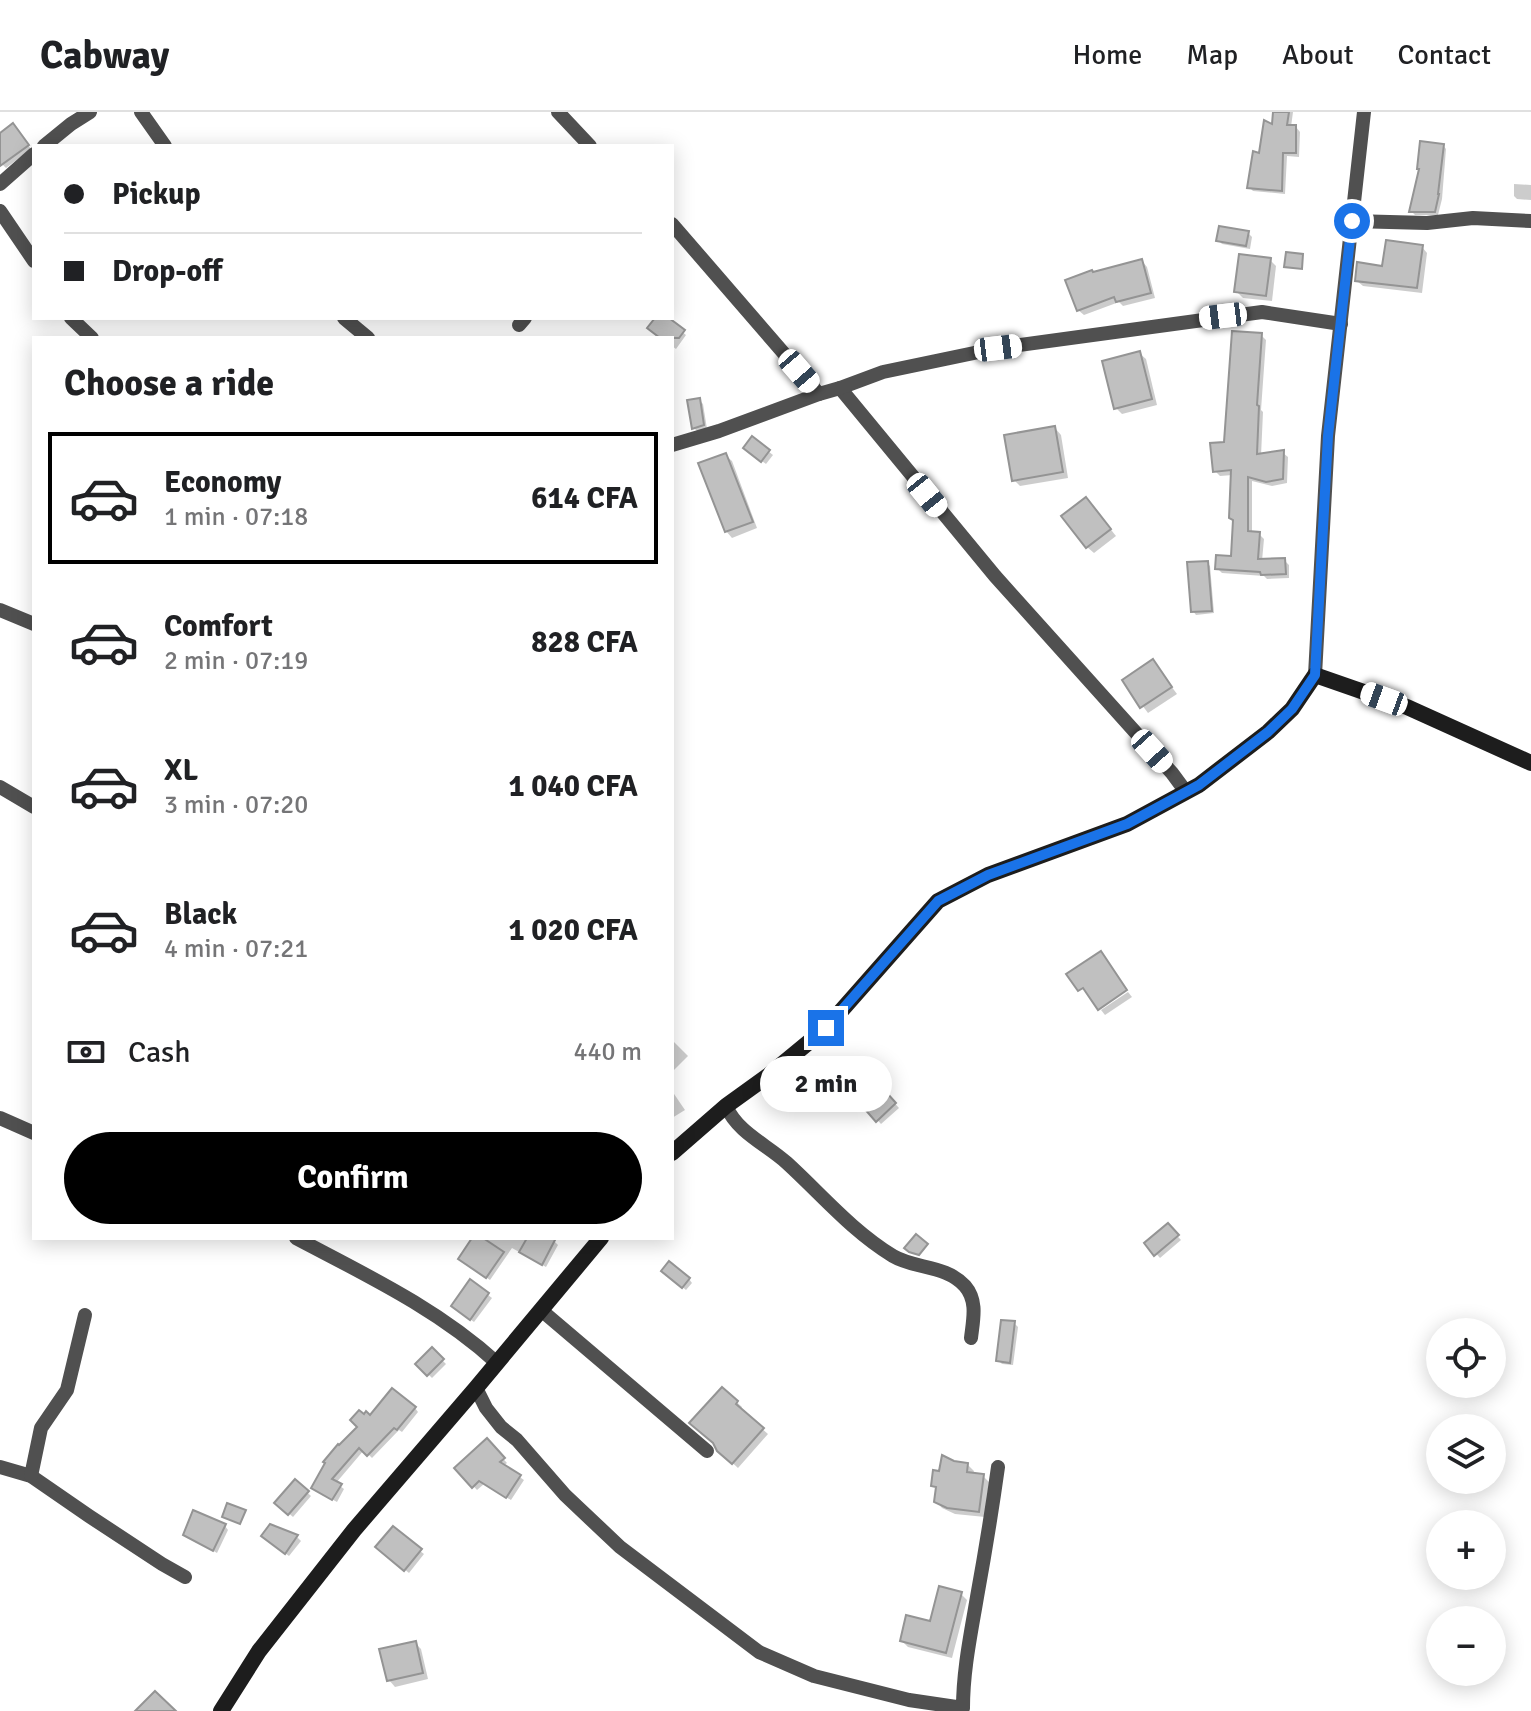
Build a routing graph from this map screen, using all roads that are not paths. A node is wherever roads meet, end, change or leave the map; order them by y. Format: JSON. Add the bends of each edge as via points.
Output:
{"nodes":[{"id":1,"x":90,"y":112,"type":"edge"},
{"id":2,"x":141,"y":112,"type":"edge"},
{"id":3,"x":558,"y":112,"type":"edge"},
{"id":4,"x":1364,"y":112,"type":"edge"},
{"id":5,"x":46,"y":144,"type":"edge"},
{"id":6,"x":164,"y":144,"type":"edge"},
{"id":7,"x":588,"y":144,"type":"edge"},
{"id":8,"x":32,"y":156,"type":"edge"},
{"id":9,"x":0,"y":184,"type":"edge"},
{"id":10,"x":0,"y":211,"type":"edge"},
{"id":11,"x":1352,"y":221,"type":"junction"},
{"id":12,"x":1531,"y":221,"type":"edge"},
{"id":13,"x":674,"y":226,"type":"edge"},
{"id":14,"x":32,"y":258,"type":"edge"},
{"id":15,"x":73,"y":320,"type":"edge"},
{"id":16,"x":346,"y":320,"type":"edge"},
{"id":17,"x":1341,"y":324,"type":"junction"},
{"id":18,"x":90,"y":336,"type":"edge"},
{"id":19,"x":366,"y":336,"type":"edge"},
{"id":20,"x":840,"y":388,"type":"junction"},
{"id":21,"x":819,"y":394,"type":"junction"},
{"id":22,"x":674,"y":444,"type":"edge"},
{"id":23,"x":0,"y":610,"type":"edge"},
{"id":24,"x":32,"y":623,"type":"edge"},
{"id":25,"x":1315,"y":675,"type":"junction"},
{"id":26,"x":1531,"y":763,"type":"edge"},
{"id":27,"x":0,"y":787,"type":"edge"},
{"id":28,"x":1186,"y":792,"type":"junction"},
{"id":29,"x":32,"y":806,"type":"edge"},
{"id":30,"x":726,"y":1106,"type":"junction"},
{"id":31,"x":0,"y":1118,"type":"edge"},
{"id":32,"x":32,"y":1132,"type":"edge"},
{"id":33,"x":674,"y":1151,"type":"edge"},
{"id":34,"x":300,"y":1240,"type":"edge"},
{"id":35,"x":599,"y":1240,"type":"edge"},
{"id":36,"x":541,"y":1310,"type":"junction"},
{"id":37,"x":85,"y":1315,"type":"dead end"},
{"id":38,"x":971,"y":1338,"type":"dead end"},
{"id":39,"x":497,"y":1363,"type":"junction"},
{"id":40,"x":476,"y":1388,"type":"junction"},
{"id":41,"x":707,"y":1451,"type":"dead end"},
{"id":42,"x":0,"y":1467,"type":"edge"},
{"id":43,"x":998,"y":1467,"type":"dead end"},
{"id":44,"x":31,"y":1476,"type":"junction"},
{"id":45,"x":185,"y":1577,"type":"dead end"},
{"id":46,"x":221,"y":1711,"type":"edge"}],
"edges":[{"from":1,"to":5,"type":"street"},
{"from":2,"to":6,"type":"street"},
{"from":3,"to":7,"type":"street"},
{"from":4,"to":11,"type":"street"},
{"from":8,"to":9,"type":"street"},
{"from":10,"to":14,"type":"street"},
{"from":11,"to":12,"type":"street"},
{"from":11,"to":17,"type":"street"},
{"from":13,"to":21,"type":"street"},
{"from":15,"to":18,"type":"street"},
{"from":16,"to":19,"type":"street"},
{"from":17,"to":20,"type":"street","via":[[1262,312],[1208,318],[998,348],[883,372]]},
{"from":17,"to":25,"type":"street","via":[[1328,436]]},
{"from":20,"to":21,"type":"street"},
{"from":20,"to":28,"type":"street","via":[[995,576]]},
{"from":21,"to":22,"type":"street"},
{"from":23,"to":24,"type":"street"},
{"from":25,"to":26,"type":"main road","via":[[1407,707]]},
{"from":25,"to":28,"type":"main road","via":[[1268,732]]},
{"from":27,"to":29,"type":"street"},
{"from":28,"to":30,"type":"main road","via":[[1127,824],[988,875],[938,901],[826,1028]]},
{"from":30,"to":33,"type":"main road"},
{"from":30,"to":38,"type":"street","via":[[748,1134],[877,1245],[906,1263],[962,1283],[974,1306]]},
{"from":31,"to":32,"type":"street"},
{"from":34,"to":39,"type":"street","via":[[410,1299]]},
{"from":35,"to":36,"type":"main road"},
{"from":36,"to":39,"type":"main road"},
{"from":36,"to":41,"type":"street"},
{"from":37,"to":44,"type":"street","via":[[67,1390],[41,1428]]},
{"from":39,"to":40,"type":"main road"},
{"from":40,"to":43,"type":"street","via":[[501,1427],[620,1547],[759,1652],[814,1676],[909,1700],[963,1708]]},
{"from":40,"to":46,"type":"main road","via":[[354,1530],[259,1651]]},
{"from":42,"to":44,"type":"street"},
{"from":44,"to":45,"type":"street"}]}
